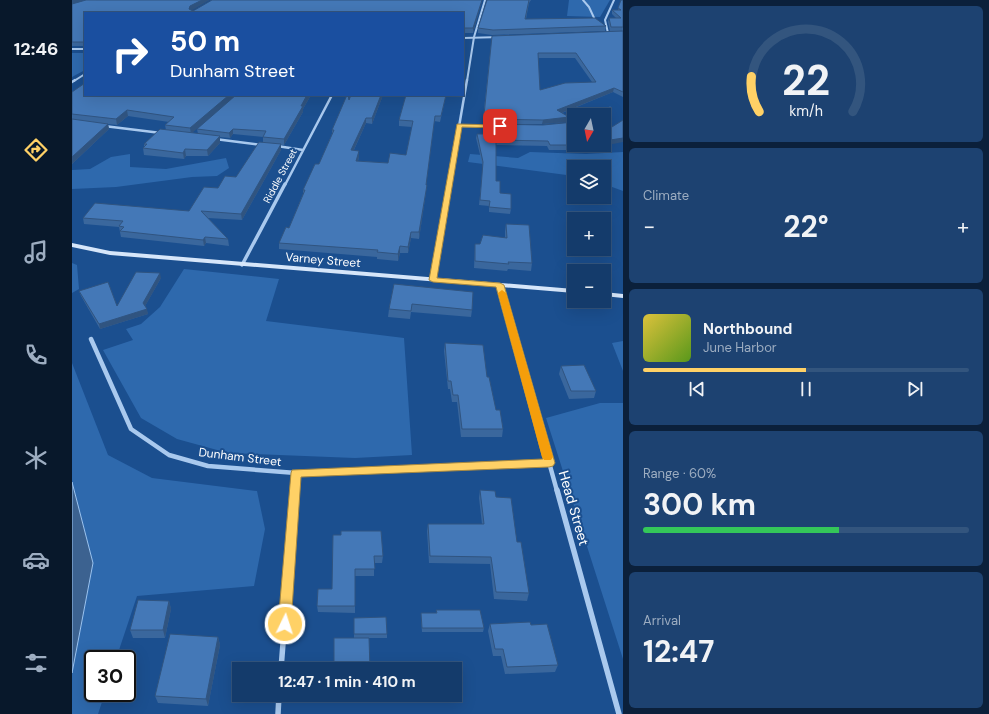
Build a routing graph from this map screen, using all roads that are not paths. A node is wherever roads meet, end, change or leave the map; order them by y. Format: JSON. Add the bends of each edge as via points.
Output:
{"nodes":[{"id":1,"x":485,"y":0,"type":"edge"},
{"id":2,"x":583,"y":0,"type":"edge"},
{"id":3,"x":614,"y":0,"type":"edge"},
{"id":4,"x":598,"y":24,"type":"edge"},
{"id":5,"x":613,"y":33,"type":"edge"},
{"id":6,"x":601,"y":34,"type":"edge"},
{"id":7,"x":608,"y":34,"type":"junction"},
{"id":8,"x":506,"y":36,"type":"edge"},
{"id":9,"x":464,"y":38,"type":"edge"},
{"id":10,"x":474,"y":38,"type":"junction"},
{"id":11,"x":72,"y":49,"type":"edge"},
{"id":12,"x":84,"y":49,"type":"edge"},
{"id":13,"x":84,"y":75,"type":"edge"},
{"id":14,"x":72,"y":82,"type":"edge"},
{"id":15,"x":331,"y":96,"type":"edge"},
{"id":16,"x":102,"y":126,"type":"edge"},
{"id":17,"x":459,"y":126,"type":"junction"},
{"id":18,"x":496,"y":126,"type":"edge"},
{"id":19,"x":162,"y":133,"type":"edge"},
{"id":20,"x":207,"y":138,"type":"edge"},
{"id":21,"x":303,"y":150,"type":"junction"},
{"id":22,"x":72,"y":245,"type":"edge"},
{"id":23,"x":242,"y":265,"type":"junction"},
{"id":24,"x":433,"y":280,"type":"junction"},
{"id":25,"x":500,"y":285,"type":"junction"},
{"id":26,"x":567,"y":290,"type":"edge"},
{"id":27,"x":611,"y":295,"type":"edge"},
{"id":28,"x":623,"y":296,"type":"edge"},
{"id":29,"x":91,"y":339,"type":"dead end"},
{"id":30,"x":549,"y":463,"type":"junction"},
{"id":31,"x":296,"y":473,"type":"junction"},
{"id":32,"x":282,"y":662,"type":"edge"},
{"id":33,"x":279,"y":702,"type":"edge"},
{"id":34,"x":278,"y":714,"type":"edge"},
{"id":35,"x":620,"y":714,"type":"edge"}],
"edges":[{"from":1,"to":10,"type":"street"},
{"from":2,"to":4,"type":"street"},
{"from":3,"to":7,"type":"street","via":[[604,18]]},
{"from":5,"to":7,"type":"street"},
{"from":6,"to":7,"type":"street"},
{"from":8,"to":10,"type":"street"},
{"from":9,"to":10,"type":"street"},
{"from":10,"to":17,"type":"street"},
{"from":11,"to":12,"type":"street"},
{"from":13,"to":14,"type":"street"},
{"from":15,"to":21,"type":"street","name":"Riddle Street"},
{"from":16,"to":19,"type":"street"},
{"from":17,"to":18,"type":"street"},
{"from":17,"to":24,"type":"street"},
{"from":20,"to":21,"type":"street"},
{"from":21,"to":23,"type":"street","name":"Riddle Street"},
{"from":22,"to":23,"type":"main road","name":"Varney Street","via":[[110,253]]},
{"from":23,"to":24,"type":"main road","name":"Varney Street"},
{"from":24,"to":25,"type":"main road","name":"Varney Street"},
{"from":25,"to":26,"type":"main road","name":"Varney Street"},
{"from":25,"to":30,"type":"street","name":"Head Street"},
{"from":27,"to":28,"type":"main road"},
{"from":29,"to":31,"type":"street","name":"Dunham Street","via":[[131,429],[169,455],[208,466]]},
{"from":30,"to":31,"type":"street","name":"Dunham Street"},
{"from":30,"to":35,"type":"street","name":"Head Street"},
{"from":31,"to":32,"type":"street"},
{"from":33,"to":34,"type":"street"}]}
